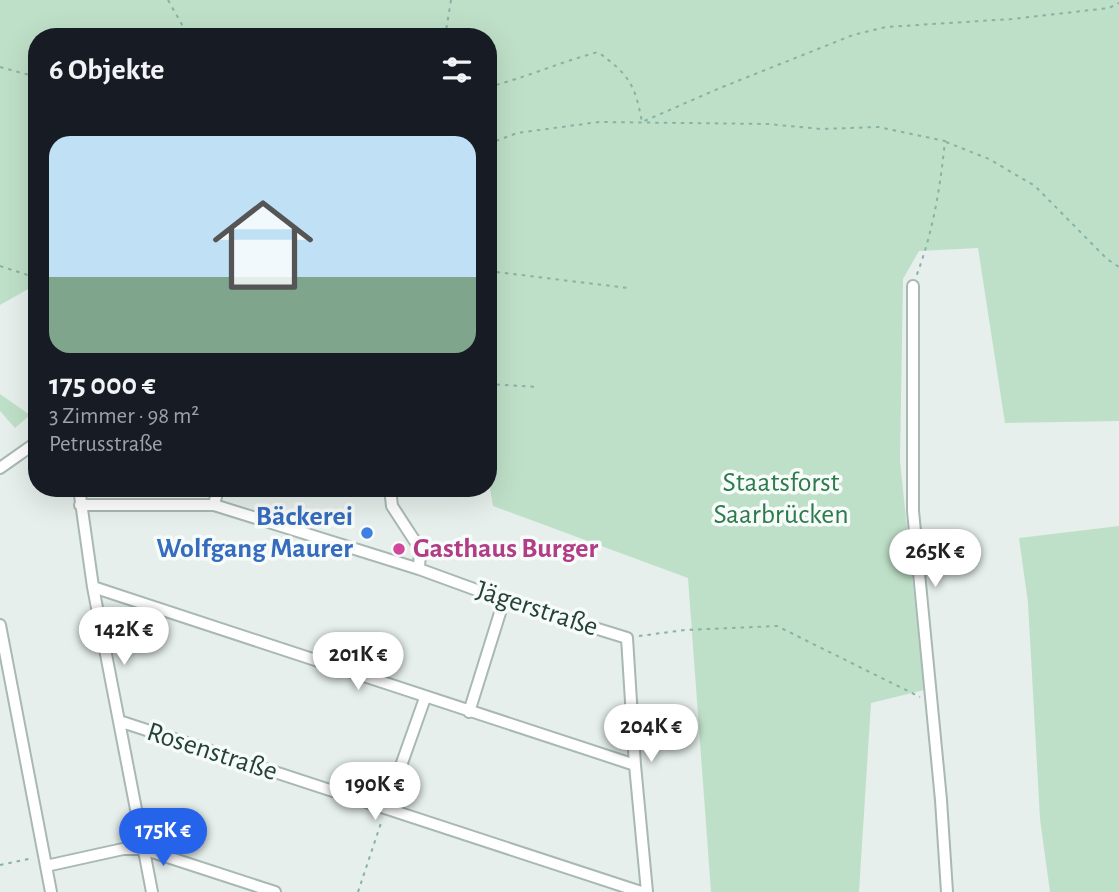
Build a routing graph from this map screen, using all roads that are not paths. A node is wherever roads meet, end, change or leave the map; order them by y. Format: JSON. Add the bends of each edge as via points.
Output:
{"nodes":[{"id":1,"x":913,"y":286,"type":"road end"},
{"id":2,"x":28,"y":448,"type":"edge"},
{"id":3,"x":0,"y":468,"type":"edge"},
{"id":4,"x":80,"y":497,"type":"edge"},
{"id":5,"x":216,"y":497,"type":"edge"},
{"id":6,"x":391,"y":497,"type":"edge"},
{"id":7,"x":80,"y":505,"type":"junction"},
{"id":8,"x":214,"y":505,"type":"junction"},
{"id":9,"x":419,"y":569,"type":"junction"},
{"id":10,"x":93,"y":587,"type":"junction"},
{"id":11,"x":504,"y":600,"type":"junction"},
{"id":12,"x":0,"y":625,"type":"edge"},
{"id":13,"x":425,"y":698,"type":"junction"},
{"id":14,"x":469,"y":712,"type":"junction"},
{"id":15,"x":119,"y":721,"type":"junction"},
{"id":16,"x":635,"y":765,"type":"junction"},
{"id":17,"x":386,"y":808,"type":"junction"},
{"id":18,"x":143,"y":849,"type":"junction"},
{"id":19,"x":45,"y":861,"type":"junction"},
{"id":20,"x":51,"y":892,"type":"edge"},
{"id":21,"x":152,"y":892,"type":"edge"},
{"id":22,"x":275,"y":892,"type":"edge"},
{"id":23,"x":641,"y":892,"type":"edge"},
{"id":24,"x":646,"y":892,"type":"edge"},
{"id":25,"x":947,"y":892,"type":"edge"}],
"edges":[{"from":1,"to":25,"type":"street","via":[[913,511]]},
{"from":2,"to":3,"type":"street"},
{"from":4,"to":7,"type":"street"},
{"from":5,"to":8,"type":"street"},
{"from":6,"to":9,"type":"street","via":[[392,506],[420,549]]},
{"from":7,"to":8,"type":"street","name":"Jägerstraße"},
{"from":7,"to":10,"type":"street"},
{"from":8,"to":9,"type":"street","name":"Jägerstraße"},
{"from":9,"to":11,"type":"street","name":"Jägerstraße"},
{"from":10,"to":13,"type":"street"},
{"from":10,"to":15,"type":"street"},
{"from":11,"to":14,"type":"street"},
{"from":11,"to":16,"type":"street","name":"Jägerstraße","via":[[627,638]]},
{"from":12,"to":19,"type":"street"},
{"from":13,"to":14,"type":"street"},
{"from":13,"to":17,"type":"street"},
{"from":14,"to":16,"type":"street"},
{"from":15,"to":17,"type":"street","name":"Rosenstraße"},
{"from":15,"to":18,"type":"street"},
{"from":16,"to":24,"type":"street"},
{"from":17,"to":23,"type":"street","name":"Rosenstraße"},
{"from":18,"to":19,"type":"street"},
{"from":18,"to":21,"type":"street"},
{"from":18,"to":22,"type":"street"},
{"from":19,"to":20,"type":"street"}]}
